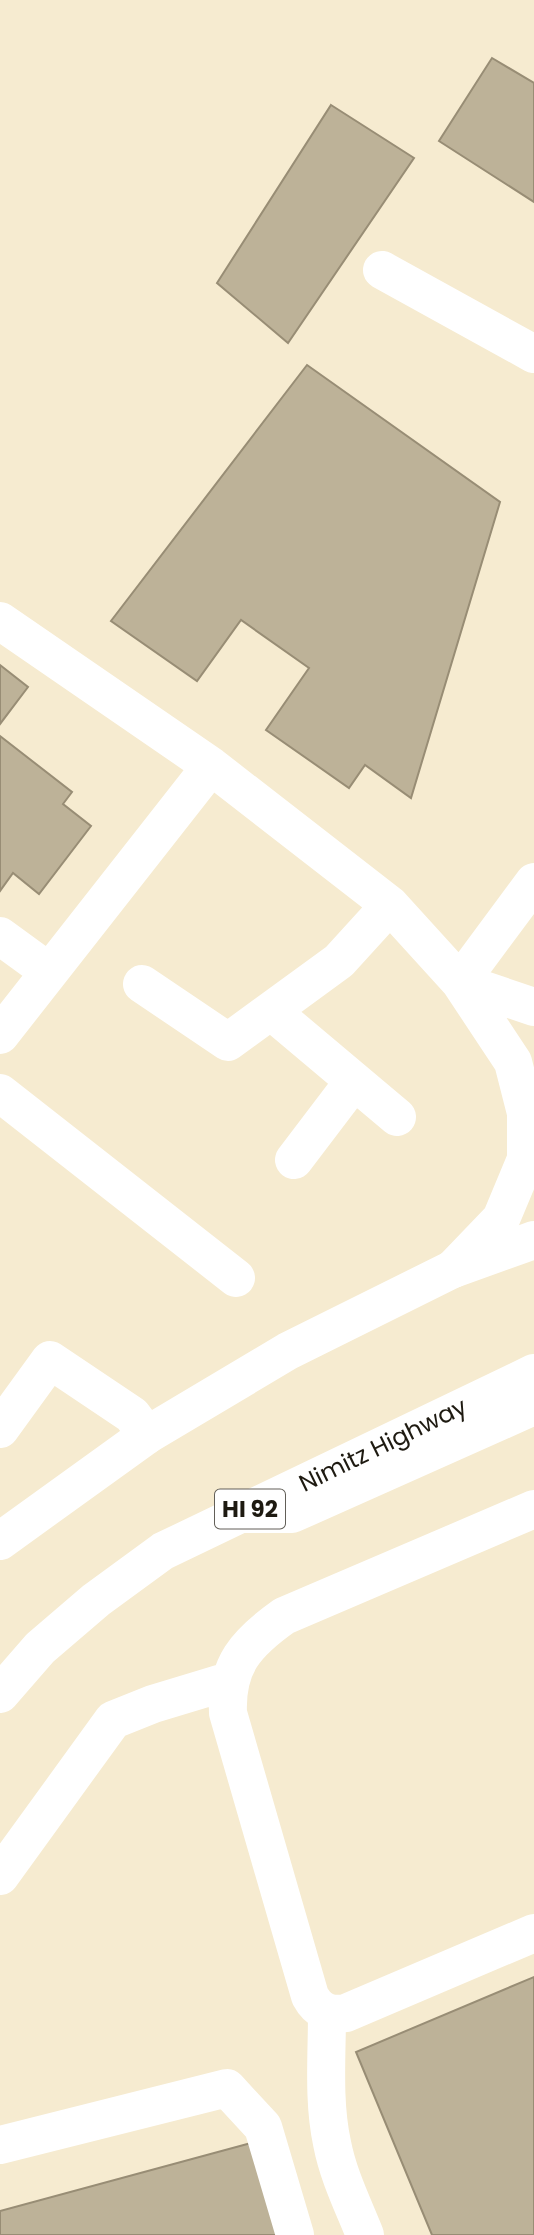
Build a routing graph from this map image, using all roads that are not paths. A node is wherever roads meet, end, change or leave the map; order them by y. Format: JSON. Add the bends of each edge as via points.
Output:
{"nodes":[{"id":1,"x":382,"y":270,"type":"dead end"},
{"id":2,"x":534,"y":354,"type":"edge"},
{"id":3,"x":0,"y":621,"type":"edge"},
{"id":4,"x":211,"y":766,"type":"junction"},
{"id":5,"x":528,"y":902,"type":"edge"},
{"id":6,"x":390,"y":905,"type":"junction"},
{"id":7,"x":0,"y":936,"type":"edge"},
{"id":8,"x":48,"y":971,"type":"junction"},
{"id":9,"x":460,"y":982,"type":"junction"},
{"id":10,"x":142,"y":984,"type":"dead end"},
{"id":11,"x":534,"y":1007,"type":"edge"},
{"id":12,"x":271,"y":1011,"type":"junction"},
{"id":13,"x":0,"y":1035,"type":"edge"},
{"id":14,"x":354,"y":1081,"type":"junction"},
{"id":15,"x":0,"y":1093,"type":"edge"},
{"id":16,"x":397,"y":1117,"type":"dead end"},
{"id":17,"x":295,"y":1160,"type":"dead end"},
{"id":18,"x":534,"y":1240,"type":"edge"},
{"id":19,"x":453,"y":1269,"type":"junction"},
{"id":20,"x":236,"y":1278,"type":"dead end"},
{"id":21,"x":534,"y":1373,"type":"edge"},
{"id":22,"x":534,"y":1406,"type":"edge"},
{"id":23,"x":0,"y":1429,"type":"edge"},
{"id":24,"x":147,"y":1435,"type":"junction"},
{"id":25,"x":534,"y":1509,"type":"edge"},
{"id":26,"x":240,"y":1514,"type":"junction"},
{"id":27,"x":0,"y":1541,"type":"edge"},
{"id":28,"x":229,"y":1681,"type":"junction"},
{"id":29,"x":0,"y":1694,"type":"edge"},
{"id":30,"x":0,"y":1876,"type":"edge"},
{"id":31,"x":534,"y":1933,"type":"edge"},
{"id":32,"x":327,"y":2013,"type":"junction"},
{"id":33,"x":0,"y":2145,"type":"edge"},
{"id":34,"x":295,"y":2235,"type":"edge"},
{"id":35,"x":365,"y":2235,"type":"edge"}],
"edges":[{"from":1,"to":2,"type":"main road"},
{"from":3,"to":4,"type":"main road"},
{"from":4,"to":6,"type":"main road"},
{"from":4,"to":8,"type":"main road"},
{"from":5,"to":9,"type":"main road"},
{"from":6,"to":9,"type":"main road"},
{"from":6,"to":12,"type":"main road","via":[[339,961]]},
{"from":7,"to":8,"type":"main road"},
{"from":8,"to":13,"type":"main road"},
{"from":9,"to":11,"type":"main road"},
{"from":9,"to":19,"type":"main road","via":[[513,1062],[526,1113],[526,1159],[501,1219]]},
{"from":10,"to":12,"type":"main road","via":[[229,1042]]},
{"from":12,"to":14,"type":"main road"},
{"from":14,"to":16,"type":"main road"},
{"from":14,"to":17,"type":"main road"},
{"from":15,"to":20,"type":"main road"},
{"from":18,"to":19,"type":"main road"},
{"from":19,"to":24,"type":"main road","via":[[288,1351]]},
{"from":21,"to":26,"type":"main road","name":"Nimitz Highway","number":"HI 92"},
{"from":22,"to":26,"type":"main road","via":[[292,1514]]},
{"from":23,"to":24,"type":"main road","via":[[50,1360],[132,1415]]},
{"from":24,"to":27,"type":"main road"},
{"from":25,"to":28,"type":"main road","via":[[284,1616],[243,1653]]},
{"from":26,"to":29,"type":"main road","name":"Nimitz Highway","number":"HI 92","via":[[163,1551],[96,1600],[40,1648]]},
{"from":28,"to":30,"type":"main road","via":[[113,1720]]},
{"from":28,"to":32,"type":"main road","via":[[228,1713],[310,1996]]},
{"from":31,"to":32,"type":"main road","via":[[346,2013]]},
{"from":32,"to":35,"type":"main road","via":[[332,2143]]},
{"from":33,"to":34,"type":"main road","via":[[227,2088],[263,2127]]}]}
